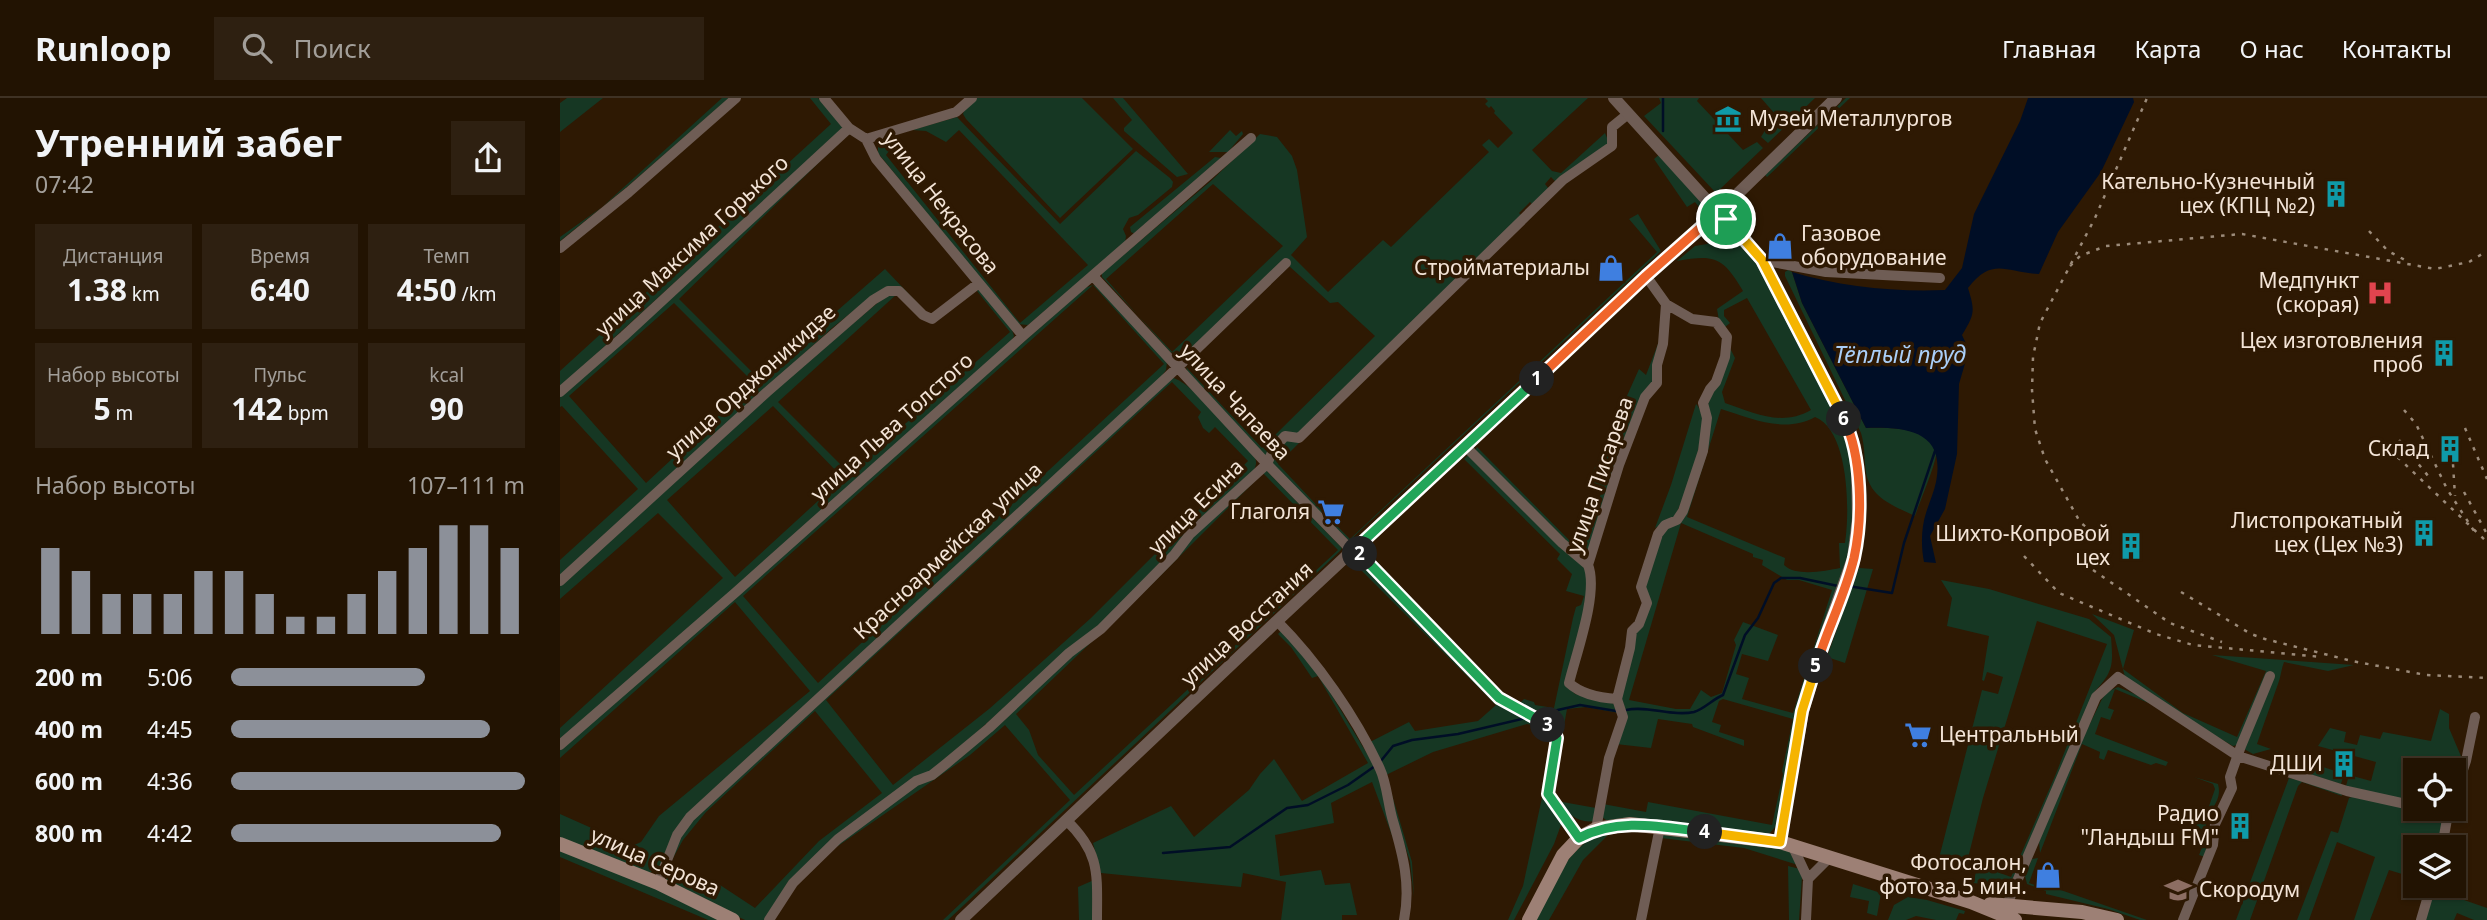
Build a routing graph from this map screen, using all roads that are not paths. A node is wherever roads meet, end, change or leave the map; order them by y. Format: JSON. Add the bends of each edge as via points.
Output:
{"nodes":[{"id":1,"x":736,"y":98,"type":"edge"},
{"id":2,"x":824,"y":98,"type":"edge"},
{"id":3,"x":972,"y":98,"type":"edge"},
{"id":4,"x":1615,"y":98,"type":"edge"},
{"id":5,"x":1836,"y":98,"type":"edge"},
{"id":6,"x":1628,"y":114,"type":"junction"},
{"id":7,"x":849,"y":128,"type":"junction"},
{"id":8,"x":1251,"y":138,"type":"dead end"},
{"id":9,"x":866,"y":139,"type":"junction"},
{"id":10,"x":1718,"y":212,"type":"junction"},
{"id":11,"x":560,"y":248,"type":"edge"},
{"id":12,"x":1762,"y":260,"type":"junction"},
{"id":13,"x":1286,"y":263,"type":"dead end"},
{"id":14,"x":1093,"y":276,"type":"junction"},
{"id":15,"x":1646,"y":276,"type":"junction"},
{"id":16,"x":1940,"y":278,"type":"dead end"},
{"id":17,"x":979,"y":283,"type":"junction"},
{"id":18,"x":1665,"y":304,"type":"junction"},
{"id":19,"x":1023,"y":336,"type":"junction"},
{"id":20,"x":1177,"y":368,"type":"junction"},
{"id":21,"x":560,"y":392,"type":"edge"},
{"id":22,"x":1466,"y":447,"type":"junction"},
{"id":23,"x":1267,"y":464,"type":"junction"},
{"id":24,"x":1353,"y":550,"type":"junction"},
{"id":25,"x":1588,"y":565,"type":"junction"},
{"id":26,"x":560,"y":581,"type":"edge"},
{"id":27,"x":1277,"y":621,"type":"junction"},
{"id":28,"x":2270,"y":676,"type":"dead end"},
{"id":29,"x":1617,"y":699,"type":"junction"},
{"id":30,"x":2476,"y":717,"type":"dead end"},
{"id":31,"x":560,"y":745,"type":"edge"},
{"id":32,"x":2238,"y":756,"type":"junction"},
{"id":33,"x":2466,"y":761,"type":"edge"},
{"id":34,"x":2403,"y":803,"type":"edge"},
{"id":35,"x":1066,"y":820,"type":"junction"},
{"id":36,"x":1660,"y":827,"type":"junction"},
{"id":37,"x":1595,"y":829,"type":"junction"},
{"id":38,"x":1579,"y":838,"type":"junction"},
{"id":39,"x":560,"y":844,"type":"edge"},
{"id":40,"x":1786,"y":844,"type":"junction"},
{"id":41,"x":1830,"y":857,"type":"junction"},
{"id":42,"x":1808,"y":878,"type":"junction"},
{"id":43,"x":658,"y":883,"type":"junction"},
{"id":44,"x":2427,"y":898,"type":"edge"},
{"id":45,"x":1971,"y":902,"type":"junction"},
{"id":46,"x":2006,"y":906,"type":"junction"},
{"id":47,"x":733,"y":920,"type":"edge"},
{"id":48,"x":769,"y":920,"type":"edge"},
{"id":49,"x":961,"y":920,"type":"edge"},
{"id":50,"x":1097,"y":920,"type":"edge"},
{"id":51,"x":1404,"y":920,"type":"edge"},
{"id":52,"x":1528,"y":920,"type":"edge"},
{"id":53,"x":1641,"y":920,"type":"edge"},
{"id":54,"x":1806,"y":920,"type":"edge"},
{"id":55,"x":2015,"y":920,"type":"edge"},
{"id":56,"x":2117,"y":920,"type":"edge"},
{"id":57,"x":2183,"y":920,"type":"edge"},
{"id":58,"x":2421,"y":920,"type":"edge"}],
"edges":[{"from":1,"to":11,"type":"street"},
{"from":2,"to":7,"type":"street","name":"улица Некрасова"},
{"from":3,"to":9,"type":"street","via":[[947,116]]},
{"from":4,"to":6,"type":"street"},
{"from":5,"to":10,"type":"street","name":"улица Восстания"},
{"from":6,"to":10,"type":"street"},
{"from":6,"to":23,"type":"street","name":"улица Есина","via":[[1612,127],[1612,146],[1563,180],[1299,439],[1285,436],[1280,440]]},
{"from":7,"to":9,"type":"street","name":"улица Некрасова"},
{"from":7,"to":21,"type":"street","name":"улица Максима Горького"},
{"from":8,"to":14,"type":"street","name":"улица Льва Толстого"},
{"from":9,"to":17,"type":"street","name":"улица Некрасова","via":[[876,159]]},
{"from":10,"to":12,"type":"street"},
{"from":10,"to":15,"type":"street","name":"улица Восстания"},
{"from":12,"to":16,"type":"street","via":[[1826,272]]},
{"from":12,"to":40,"type":"street","via":[[1851,434],[1858,485],[1853,558],[1802,711]]},
{"from":13,"to":20,"type":"street","name":"Красноармейская улица"},
{"from":14,"to":19,"type":"street","name":"улица Льва Толстого"},
{"from":14,"to":20,"type":"street","name":"улица Чапаева"},
{"from":15,"to":18,"type":"street"},
{"from":15,"to":22,"type":"street","name":"улица Восстания"},
{"from":17,"to":19,"type":"street","name":"улица Некрасова"},
{"from":17,"to":26,"type":"street","name":"улица Орджоникидзе","via":[[932,319],[899,291],[888,291],[873,300]]},
{"from":18,"to":25,"type":"street","name":"улица Писарева","via":[[1657,383],[1645,397],[1632,431]]},
{"from":18,"to":29,"type":"street","via":[[1692,319],[1716,322],[1727,337],[1725,358],[1703,402],[1707,418],[1703,451],[1683,511],[1658,534],[1641,587],[1647,603],[1632,631]]},
{"from":19,"to":31,"type":"street","name":"улица Льва Толстого"},
{"from":20,"to":23,"type":"street","name":"улица Чапаева"},
{"from":20,"to":43,"type":"street","name":"Красноармейская улица","via":[[690,817],[677,835]]},
{"from":22,"to":24,"type":"street","name":"улица Восстания"},
{"from":22,"to":25,"type":"street"},
{"from":23,"to":24,"type":"street","name":"улица Чапаева"},
{"from":23,"to":48,"type":"street","name":"улица Есина","via":[[1190,534],[1101,629],[989,728],[940,769],[916,781],[838,839],[793,883]]},
{"from":24,"to":27,"type":"street","name":"улица Восстания"},
{"from":24,"to":38,"type":"street","name":"улица Чапаева","via":[[1499,698],[1550,726],[1557,738],[1548,794]]},
{"from":25,"to":29,"type":"street","name":"улица Писарева","via":[[1590,597],[1569,684],[1577,691]]},
{"from":27,"to":35,"type":"street","name":"улица Восстания"},
{"from":27,"to":51,"type":"street","via":[[1318,666],[1381,771],[1404,859],[1408,893]]},
{"from":28,"to":32,"type":"street"},
{"from":29,"to":37,"type":"street","via":[[1623,718],[1609,758]]},
{"from":30,"to":33,"type":"street"},
{"from":32,"to":34,"type":"street","via":[[2347,791]]},
{"from":32,"to":46,"type":"street","via":[[2118,677],[2096,697]]},
{"from":32,"to":57,"type":"street","via":[[2230,777],[2232,788],[2215,824],[2213,845]]},
{"from":35,"to":49,"type":"street","name":"улица Восстания"},
{"from":35,"to":50,"type":"street","via":[[1085,840],[1095,862]]},
{"from":36,"to":37,"type":"main road","via":[[1630,824]]},
{"from":36,"to":40,"type":"main road"},
{"from":36,"to":53,"type":"street"},
{"from":37,"to":38,"type":"main road"},
{"from":38,"to":52,"type":"main road","via":[[1563,855]]},
{"from":39,"to":43,"type":"main road","name":"улица Серова"},
{"from":40,"to":41,"type":"main road"},
{"from":40,"to":42,"type":"street"},
{"from":41,"to":42,"type":"street"},
{"from":41,"to":45,"type":"main road"},
{"from":42,"to":54,"type":"street"},
{"from":43,"to":47,"type":"main road","name":"улица Серова"},
{"from":44,"to":58,"type":"street"},
{"from":45,"to":46,"type":"main road"},
{"from":45,"to":55,"type":"main road"},
{"from":46,"to":56,"type":"main road","via":[[2082,912]]}]}
